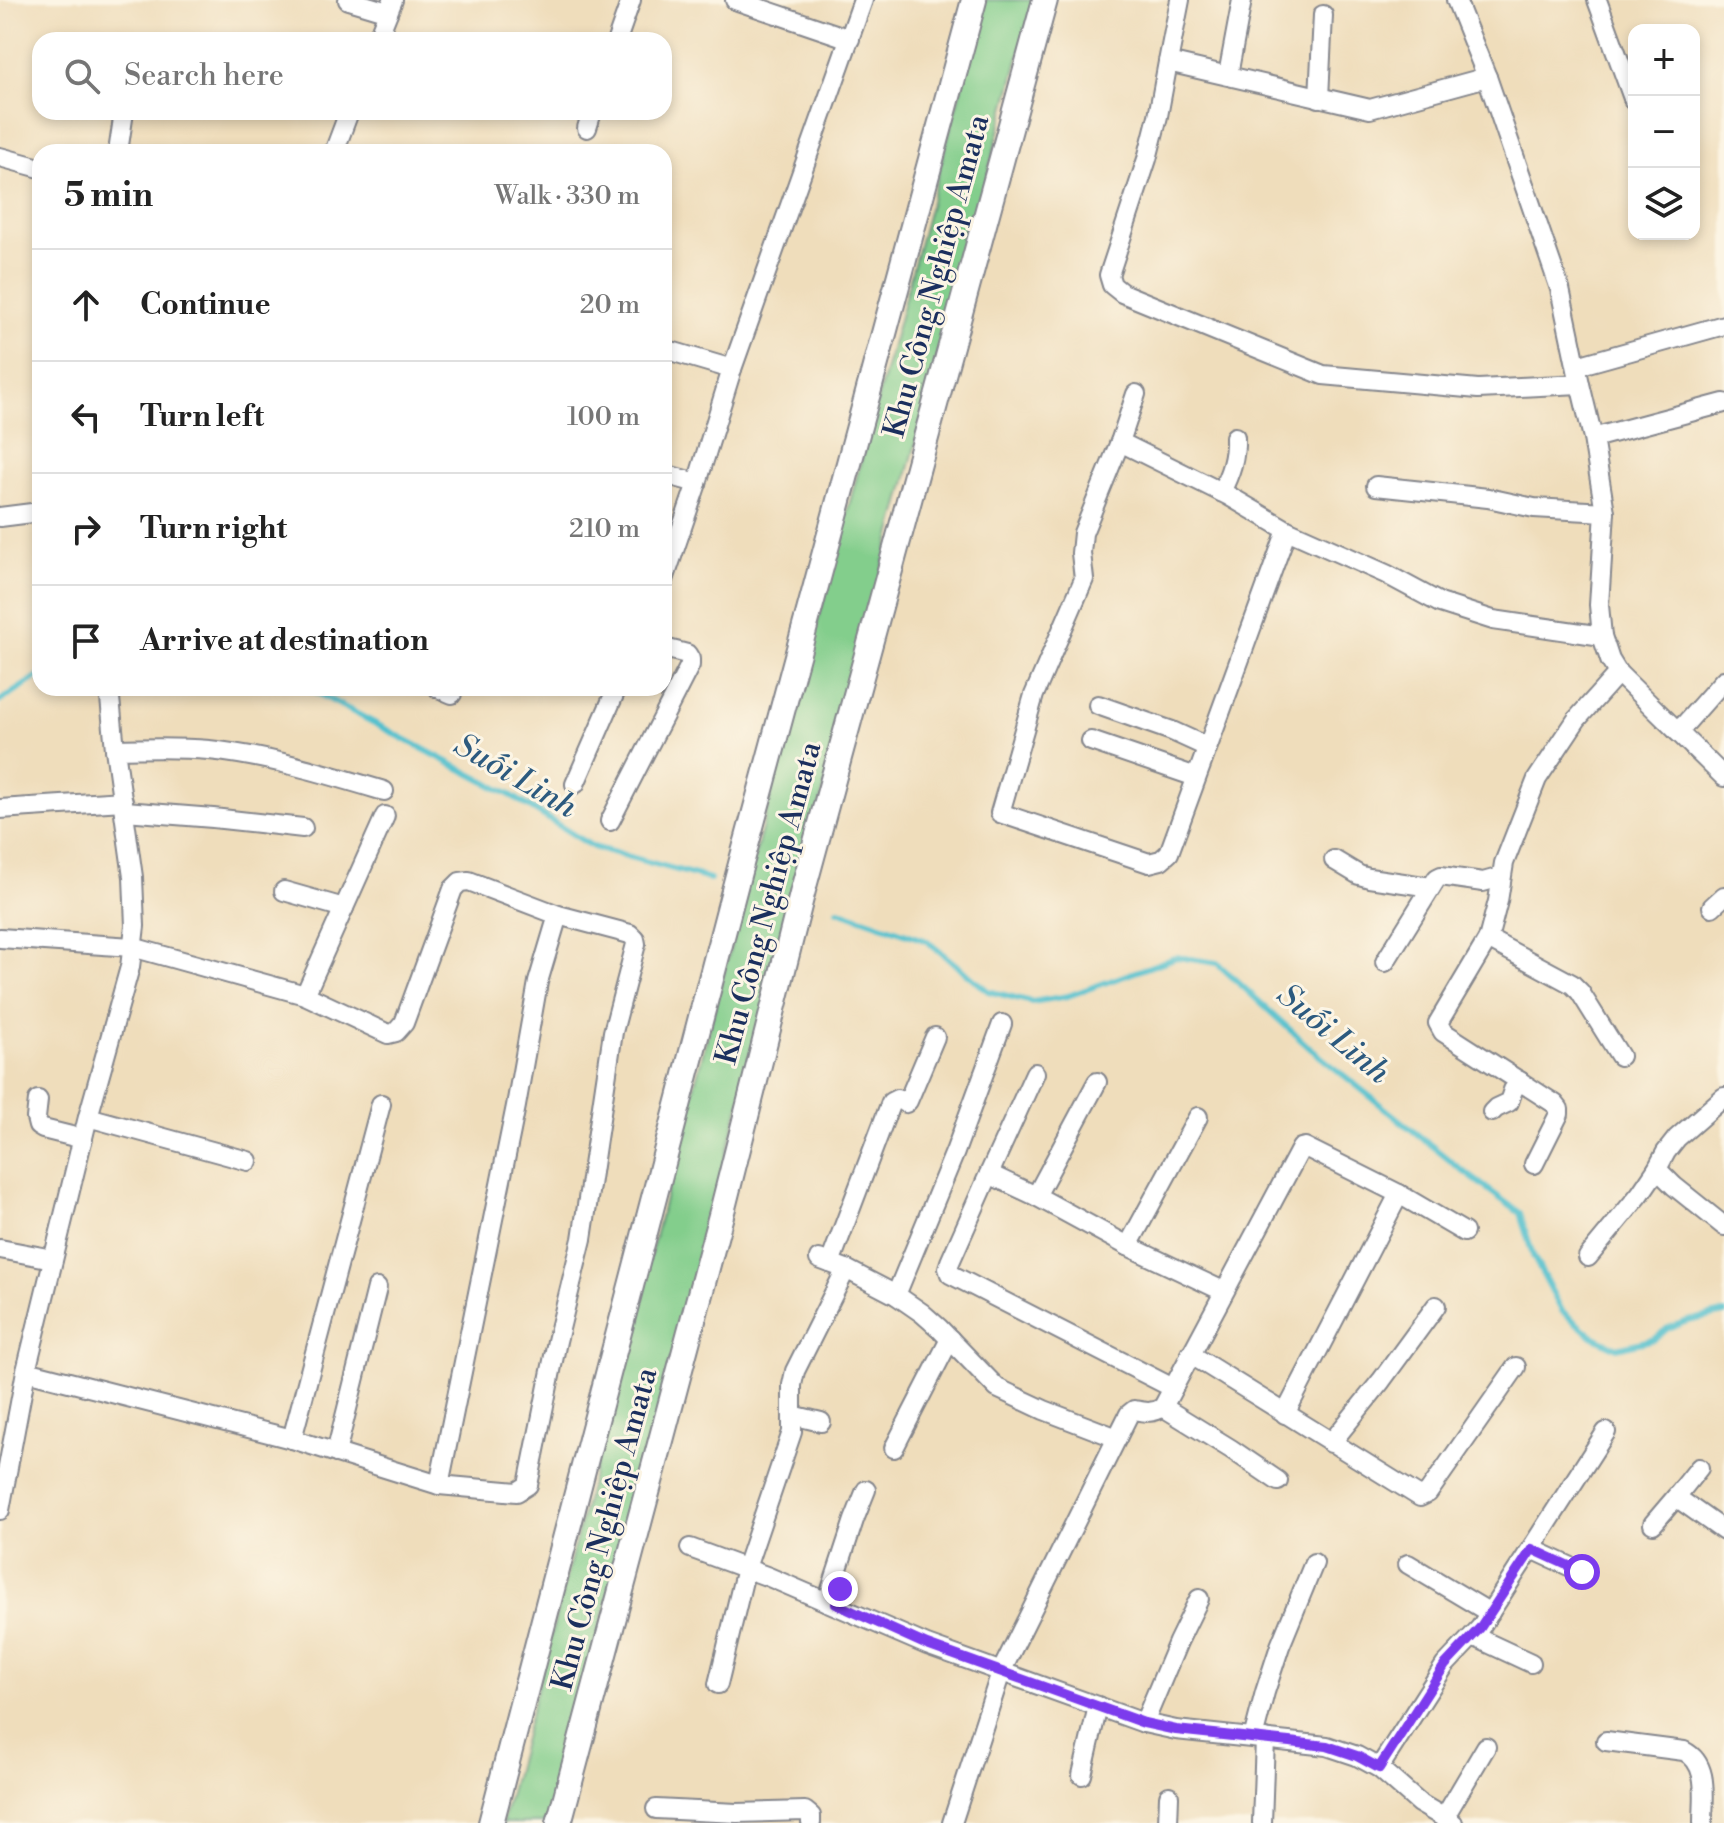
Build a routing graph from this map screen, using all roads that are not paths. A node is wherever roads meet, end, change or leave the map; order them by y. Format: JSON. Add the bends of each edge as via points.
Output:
{"nodes":[{"id":1,"x":348,"y":0,"type":"edge"},
{"id":2,"x":631,"y":0,"type":"edge"},
{"id":3,"x":735,"y":0,"type":"edge"},
{"id":4,"x":863,"y":0,"type":"edge"},
{"id":5,"x":974,"y":0,"type":"edge"},
{"id":6,"x":1045,"y":0,"type":"edge"},
{"id":7,"x":1180,"y":0,"type":"edge"},
{"id":8,"x":1242,"y":0,"type":"edge"},
{"id":9,"x":1597,"y":0,"type":"edge"},
{"id":10,"x":1462,"y":2,"type":"edge"},
{"id":11,"x":390,"y":6,"type":"edge"},
{"id":12,"x":1323,"y":15,"type":"dead end"},
{"id":13,"x":380,"y":32,"type":"edge"},
{"id":14,"x":620,"y":32,"type":"edge"},
{"id":15,"x":850,"y":39,"type":"junction"},
{"id":16,"x":1168,"y":62,"type":"junction"},
{"id":17,"x":1228,"y":75,"type":"junction"},
{"id":18,"x":1487,"y":77,"type":"junction"},
{"id":19,"x":1632,"y":96,"type":"edge"},
{"id":20,"x":1319,"y":98,"type":"junction"},
{"id":21,"x":123,"y":120,"type":"edge"},
{"id":22,"x":346,"y":120,"type":"edge"},
{"id":23,"x":119,"y":144,"type":"edge"},
{"id":24,"x":337,"y":144,"type":"edge"},
{"id":25,"x":0,"y":157,"type":"edge"},
{"id":26,"x":32,"y":166,"type":"edge"},
{"id":27,"x":1724,"y":325,"type":"edge"},
{"id":28,"x":672,"y":351,"type":"edge"},
{"id":29,"x":732,"y":369,"type":"junction"},
{"id":30,"x":1578,"y":375,"type":"junction"},
{"id":31,"x":1136,"y":394,"type":"dead end"},
{"id":32,"x":1724,"y":403,"type":"edge"},
{"id":33,"x":1235,"y":437,"type":"dead end"},
{"id":34,"x":1593,"y":438,"type":"junction"},
{"id":35,"x":1120,"y":442,"type":"junction"},
{"id":36,"x":672,"y":476,"type":"edge"},
{"id":37,"x":697,"y":483,"type":"junction"},
{"id":38,"x":1376,"y":486,"type":"dead end"},
{"id":39,"x":1221,"y":492,"type":"junction"},
{"id":40,"x":1605,"y":512,"type":"junction"},
{"id":41,"x":32,"y":513,"type":"edge"},
{"id":42,"x":0,"y":517,"type":"edge"},
{"id":43,"x":1287,"y":530,"type":"junction"},
{"id":44,"x":672,"y":556,"type":"edge"},
{"id":45,"x":1602,"y":636,"type":"junction"},
{"id":46,"x":672,"y":650,"type":"edge"},
{"id":47,"x":1618,"y":673,"type":"junction"},
{"id":48,"x":1724,"y":680,"type":"edge"},
{"id":49,"x":110,"y":696,"type":"edge"},
{"id":50,"x":614,"y":696,"type":"edge"},
{"id":51,"x":1098,"y":705,"type":"dead end"},
{"id":52,"x":1678,"y":732,"type":"junction"},
{"id":53,"x":1091,"y":741,"type":"dead end"},
{"id":54,"x":1207,"y":747,"type":"junction"},
{"id":55,"x":115,"y":749,"type":"junction"},
{"id":56,"x":1196,"y":777,"type":"junction"},
{"id":57,"x":1724,"y":777,"type":"edge"},
{"id":58,"x":575,"y":784,"type":"dead end"},
{"id":59,"x":384,"y":791,"type":"dead end"},
{"id":60,"x":124,"y":806,"type":"junction"},
{"id":61,"x":0,"y":809,"type":"edge"},
{"id":62,"x":385,"y":816,"type":"dead end"},
{"id":63,"x":610,"y":821,"type":"dead end"},
{"id":64,"x":303,"y":828,"type":"dead end"},
{"id":65,"x":1334,"y":860,"type":"dead end"},
{"id":66,"x":1501,"y":877,"type":"junction"},
{"id":67,"x":1431,"y":887,"type":"junction"},
{"id":68,"x":284,"y":891,"type":"dead end"},
{"id":69,"x":344,"y":908,"type":"junction"},
{"id":70,"x":558,"y":915,"type":"junction"},
{"id":71,"x":0,"y":938,"type":"edge"},
{"id":72,"x":1488,"y":939,"type":"junction"},
{"id":73,"x":132,"y":947,"type":"junction"},
{"id":74,"x":1385,"y":962,"type":"dead end"},
{"id":75,"x":305,"y":995,"type":"junction"},
{"id":76,"x":1002,"y":1024,"type":"dead end"},
{"id":77,"x":935,"y":1037,"type":"dead end"},
{"id":78,"x":1620,"y":1056,"type":"dead end"},
{"id":79,"x":1035,"y":1073,"type":"dead end"},
{"id":80,"x":1520,"y":1081,"type":"junction"},
{"id":81,"x":1097,"y":1082,"type":"dead end"},
{"id":82,"x":1724,"y":1097,"type":"edge"},
{"id":83,"x":38,"y":1100,"type":"dead end"},
{"id":84,"x":381,"y":1104,"type":"dead end"},
{"id":85,"x":1492,"y":1112,"type":"dead end"},
{"id":86,"x":88,"y":1117,"type":"junction"},
{"id":87,"x":1198,"y":1117,"type":"dead end"},
{"id":88,"x":83,"y":1139,"type":"junction"},
{"id":89,"x":248,"y":1161,"type":"dead end"},
{"id":90,"x":1534,"y":1164,"type":"dead end"},
{"id":91,"x":1657,"y":1169,"type":"junction"},
{"id":92,"x":989,"y":1174,"type":"junction"},
{"id":93,"x":1399,"y":1194,"type":"junction"},
{"id":94,"x":1036,"y":1196,"type":"junction"},
{"id":95,"x":1724,"y":1226,"type":"edge"},
{"id":96,"x":1464,"y":1232,"type":"dead end"},
{"id":97,"x":1128,"y":1246,"type":"junction"},
{"id":98,"x":0,"y":1249,"type":"edge"},
{"id":99,"x":1588,"y":1257,"type":"dead end"},
{"id":100,"x":53,"y":1259,"type":"junction"},
{"id":101,"x":831,"y":1264,"type":"junction"},
{"id":102,"x":377,"y":1288,"type":"dead end"},
{"id":103,"x":1223,"y":1291,"type":"junction"},
{"id":104,"x":896,"y":1295,"type":"junction"},
{"id":105,"x":1436,"y":1306,"type":"dead end"},
{"id":106,"x":950,"y":1339,"type":"junction"},
{"id":107,"x":1190,"y":1354,"type":"junction"},
{"id":108,"x":1516,"y":1367,"type":"dead end"},
{"id":109,"x":26,"y":1371,"type":"junction"},
{"id":110,"x":1173,"y":1388,"type":"junction"},
{"id":111,"x":1163,"y":1407,"type":"junction"},
{"id":112,"x":1285,"y":1414,"type":"junction"},
{"id":113,"x":792,"y":1415,"type":"junction"},
{"id":114,"x":821,"y":1422,"type":"dead end"},
{"id":115,"x":1606,"y":1432,"type":"dead end"},
{"id":116,"x":1117,"y":1438,"type":"junction"},
{"id":117,"x":292,"y":1439,"type":"junction"},
{"id":118,"x":1331,"y":1443,"type":"junction"},
{"id":119,"x":894,"y":1448,"type":"dead end"},
{"id":120,"x":336,"y":1453,"type":"junction"},
{"id":121,"x":1699,"y":1468,"type":"dead end"},
{"id":122,"x":1278,"y":1481,"type":"dead end"},
{"id":123,"x":439,"y":1485,"type":"junction"},
{"id":124,"x":866,"y":1490,"type":"dead end"},
{"id":125,"x":1676,"y":1497,"type":"junction"},
{"id":126,"x":0,"y":1510,"type":"edge"},
{"id":127,"x":1653,"y":1524,"type":"dead end"},
{"id":128,"x":1724,"y":1531,"type":"edge"},
{"id":129,"x":690,"y":1548,"type":"dead end"},
{"id":130,"x":1532,"y":1549,"type":"junction"},
{"id":131,"x":854,"y":1559,"type":"dead end"},
{"id":132,"x":1314,"y":1563,"type":"dead end"},
{"id":133,"x":1408,"y":1564,"type":"dead end"},
{"id":134,"x":746,"y":1568,"type":"junction"},
{"id":135,"x":1582,"y":1572,"type":"dead end"},
{"id":136,"x":1199,"y":1599,"type":"dead end"},
{"id":137,"x":831,"y":1603,"type":"junction"},
{"id":138,"x":1490,"y":1613,"type":"junction"},
{"id":139,"x":1473,"y":1636,"type":"junction"},
{"id":140,"x":1531,"y":1663,"type":"dead end"},
{"id":141,"x":1001,"y":1672,"type":"junction"},
{"id":142,"x":718,"y":1684,"type":"dead end"},
{"id":143,"x":1098,"y":1706,"type":"junction"},
{"id":144,"x":1144,"y":1723,"type":"junction"},
{"id":145,"x":1259,"y":1738,"type":"junction"},
{"id":146,"x":1606,"y":1741,"type":"dead end"},
{"id":147,"x":1486,"y":1747,"type":"dead end"},
{"id":148,"x":1379,"y":1768,"type":"junction"},
{"id":149,"x":1082,"y":1775,"type":"dead end"},
{"id":150,"x":1169,"y":1796,"type":"dead end"},
{"id":151,"x":656,"y":1809,"type":"dead end"},
{"id":152,"x":1448,"y":1821,"type":"edge"},
{"id":153,"x":491,"y":1823,"type":"edge"},
{"id":154,"x":559,"y":1823,"type":"edge"},
{"id":155,"x":811,"y":1823,"type":"edge"},
{"id":156,"x":952,"y":1823,"type":"edge"},
{"id":157,"x":1168,"y":1823,"type":"edge"},
{"id":158,"x":1262,"y":1823,"type":"edge"},
{"id":159,"x":1703,"y":1823,"type":"edge"}],
"edges":[{"from":1,"to":11,"type":"street"},
{"from":2,"to":14,"type":"street"},
{"from":3,"to":15,"type":"street"},
{"from":4,"to":15,"type":"street"},
{"from":5,"to":153,"type":"street","name":"Khu Công Nghiệp Amata","via":[[746,844]]},
{"from":6,"to":154,"type":"street","name":"Khu Công Nghiệp Amata","via":[[811,860]]},
{"from":7,"to":16,"type":"street"},
{"from":8,"to":17,"type":"street"},
{"from":9,"to":19,"type":"street"},
{"from":10,"to":18,"type":"street"},
{"from":11,"to":13,"type":"street"},
{"from":12,"to":20,"type":"street"},
{"from":15,"to":29,"type":"street"},
{"from":16,"to":17,"type":"street"},
{"from":16,"to":30,"type":"street","via":[[1147,159],[1109,275],[1122,293],[1323,375],[1478,389]]},
{"from":17,"to":20,"type":"street"},
{"from":18,"to":20,"type":"street","via":[[1370,109]]},
{"from":18,"to":30,"type":"street","via":[[1560,289]]},
{"from":21,"to":23,"type":"street"},
{"from":22,"to":24,"type":"street"},
{"from":25,"to":26,"type":"street"},
{"from":27,"to":30,"type":"street"},
{"from":28,"to":29,"type":"street"},
{"from":29,"to":37,"type":"street"},
{"from":30,"to":34,"type":"street"},
{"from":31,"to":35,"type":"street"},
{"from":32,"to":34,"type":"street"},
{"from":33,"to":39,"type":"street","via":[[1231,471]]},
{"from":34,"to":40,"type":"street"},
{"from":35,"to":39,"type":"street"},
{"from":35,"to":56,"type":"street","via":[[1083,533],[1084,579],[1034,695],[1000,813],[1149,863],[1169,853]]},
{"from":36,"to":37,"type":"street"},
{"from":37,"to":44,"type":"street"},
{"from":38,"to":40,"type":"street","via":[[1534,508]]},
{"from":39,"to":43,"type":"street"},
{"from":40,"to":45,"type":"street"},
{"from":41,"to":42,"type":"street"},
{"from":43,"to":45,"type":"street","via":[[1440,603],[1493,620]]},
{"from":43,"to":54,"type":"street"},
{"from":45,"to":47,"type":"street"},
{"from":46,"to":63,"type":"street","via":[[687,654],[690,665]]},
{"from":47,"to":52,"type":"street"},
{"from":47,"to":66,"type":"street","via":[[1577,719],[1537,779]]},
{"from":48,"to":52,"type":"street"},
{"from":49,"to":55,"type":"street"},
{"from":50,"to":58,"type":"street"},
{"from":51,"to":54,"type":"street"},
{"from":52,"to":57,"type":"street"},
{"from":53,"to":56,"type":"street"},
{"from":54,"to":56,"type":"street"},
{"from":55,"to":59,"type":"street","via":[[240,754]]},
{"from":55,"to":60,"type":"street"},
{"from":60,"to":61,"type":"street"},
{"from":60,"to":64,"type":"street"},
{"from":60,"to":73,"type":"street","via":[[133,877]]},
{"from":62,"to":69,"type":"street"},
{"from":65,"to":67,"type":"street","via":[[1369,878]]},
{"from":66,"to":67,"type":"street","via":[[1483,882],[1441,876]]},
{"from":66,"to":72,"type":"street"},
{"from":67,"to":74,"type":"street"},
{"from":68,"to":69,"type":"street"},
{"from":69,"to":75,"type":"street"},
{"from":70,"to":75,"type":"street","via":[[460,882],[396,1032],[388,1034]]},
{"from":70,"to":123,"type":"street","via":[[538,982]]},
{"from":70,"to":123,"type":"street","via":[[630,934],[636,944],[613,1032],[582,1239],[528,1485],[517,1492]]},
{"from":71,"to":73,"type":"street"},
{"from":72,"to":78,"type":"street","via":[[1572,984]]},
{"from":72,"to":80,"type":"street","via":[[1439,1028]]},
{"from":73,"to":75,"type":"street"},
{"from":73,"to":86,"type":"street"},
{"from":76,"to":104,"type":"street"},
{"from":77,"to":101,"type":"street","via":[[908,1101],[891,1102]]},
{"from":79,"to":92,"type":"street"},
{"from":80,"to":85,"type":"street","via":[[1509,1102]]},
{"from":80,"to":90,"type":"street","via":[[1559,1109]]},
{"from":81,"to":94,"type":"street"},
{"from":82,"to":91,"type":"street","via":[[1677,1138]]},
{"from":83,"to":88,"type":"street","via":[[38,1126]]},
{"from":84,"to":117,"type":"street"},
{"from":86,"to":88,"type":"street"},
{"from":86,"to":89,"type":"street"},
{"from":87,"to":97,"type":"street"},
{"from":88,"to":100,"type":"street"},
{"from":91,"to":95,"type":"street"},
{"from":91,"to":99,"type":"street"},
{"from":92,"to":94,"type":"street"},
{"from":92,"to":110,"type":"street","via":[[950,1262],[950,1274]]},
{"from":93,"to":96,"type":"street"},
{"from":93,"to":103,"type":"street","via":[[1301,1148]]},
{"from":93,"to":112,"type":"street"},
{"from":94,"to":97,"type":"street"},
{"from":97,"to":103,"type":"street"},
{"from":98,"to":100,"type":"street"},
{"from":100,"to":109,"type":"street"},
{"from":101,"to":104,"type":"street"},
{"from":101,"to":113,"type":"street","via":[[795,1371]]},
{"from":102,"to":120,"type":"street"},
{"from":103,"to":107,"type":"street"},
{"from":104,"to":106,"type":"street"},
{"from":105,"to":118,"type":"street"},
{"from":106,"to":116,"type":"street","via":[[997,1388]]},
{"from":106,"to":119,"type":"street"},
{"from":107,"to":110,"type":"street"},
{"from":107,"to":112,"type":"street"},
{"from":108,"to":118,"type":"street","via":[[1424,1496]]},
{"from":109,"to":117,"type":"street"},
{"from":109,"to":126,"type":"street"},
{"from":110,"to":111,"type":"street"},
{"from":111,"to":116,"type":"street","via":[[1134,1410]]},
{"from":111,"to":122,"type":"street"},
{"from":112,"to":118,"type":"street"},
{"from":113,"to":114,"type":"street"},
{"from":113,"to":134,"type":"street","via":[[792,1432]]},
{"from":115,"to":130,"type":"street"},
{"from":116,"to":141,"type":"street"},
{"from":117,"to":120,"type":"street"},
{"from":120,"to":123,"type":"street"},
{"from":121,"to":125,"type":"street"},
{"from":124,"to":137,"type":"street"},
{"from":125,"to":127,"type":"street"},
{"from":125,"to":128,"type":"street"},
{"from":129,"to":134,"type":"street"},
{"from":130,"to":135,"type":"street"},
{"from":130,"to":138,"type":"street"},
{"from":131,"to":137,"type":"street"},
{"from":132,"to":145,"type":"street","via":[[1265,1692]]},
{"from":133,"to":138,"type":"street"},
{"from":134,"to":137,"type":"street"},
{"from":134,"to":142,"type":"street"},
{"from":136,"to":144,"type":"street"},
{"from":137,"to":141,"type":"street"},
{"from":138,"to":139,"type":"street"},
{"from":139,"to":140,"type":"street"},
{"from":139,"to":148,"type":"street","via":[[1445,1665]]},
{"from":141,"to":143,"type":"street"},
{"from":141,"to":156,"type":"street"},
{"from":143,"to":144,"type":"street"},
{"from":143,"to":149,"type":"street"},
{"from":144,"to":145,"type":"street"},
{"from":145,"to":148,"type":"street","via":[[1327,1746]]},
{"from":145,"to":158,"type":"street"},
{"from":146,"to":159,"type":"street","via":[[1694,1756],[1702,1771]]},
{"from":147,"to":152,"type":"street"},
{"from":148,"to":152,"type":"street"},
{"from":150,"to":157,"type":"street"},
{"from":151,"to":155,"type":"street","via":[[805,1811]]}]}
